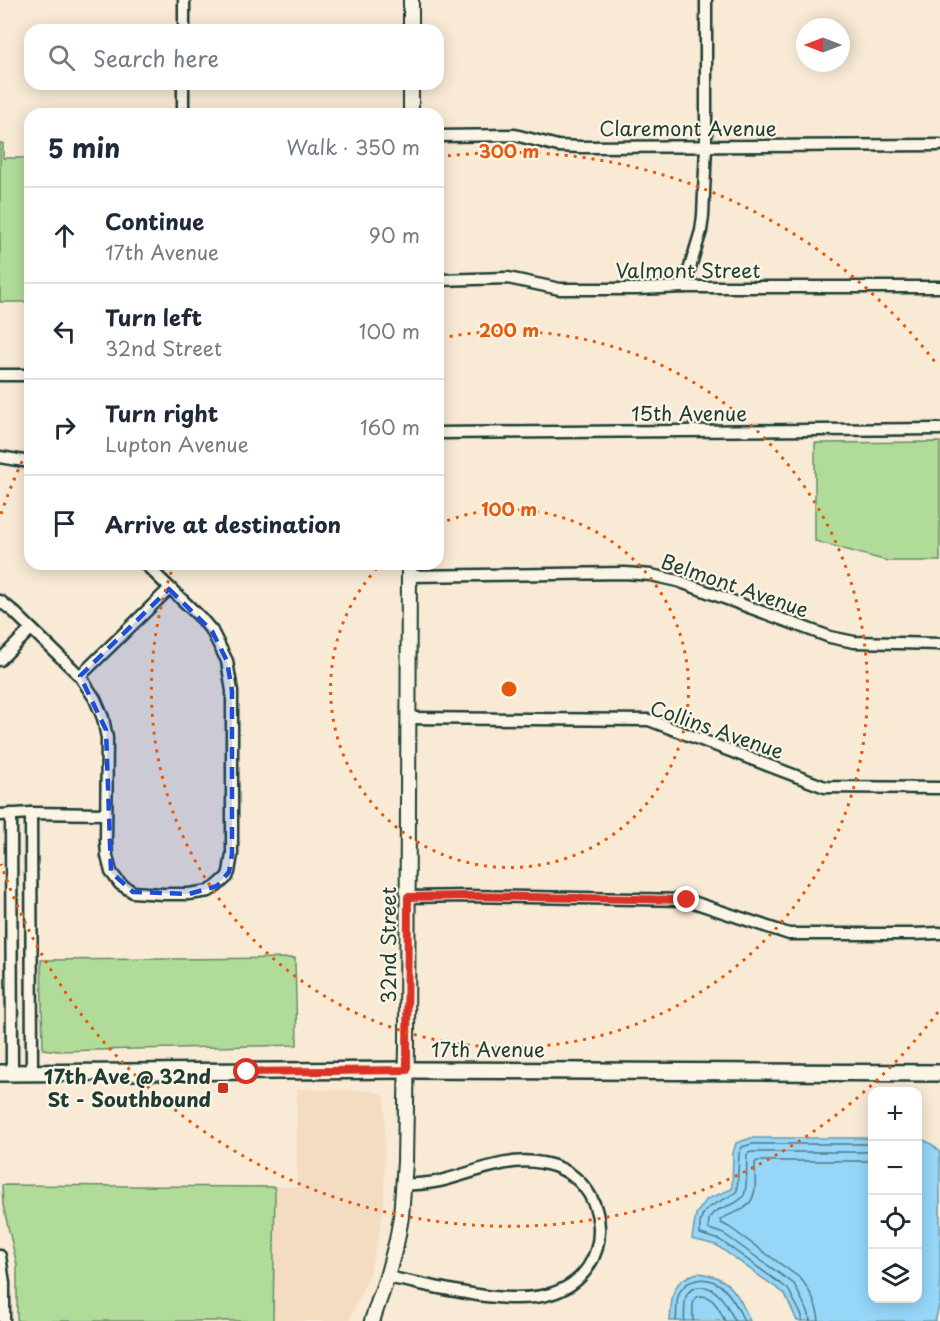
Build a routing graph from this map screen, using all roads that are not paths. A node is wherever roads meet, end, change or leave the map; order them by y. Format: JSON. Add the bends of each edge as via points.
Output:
{"nodes":[{"id":1,"x":184,"y":0,"type":"edge"},
{"id":2,"x":411,"y":0,"type":"edge"},
{"id":3,"x":706,"y":0,"type":"edge"},
{"id":4,"x":184,"y":24,"type":"edge"},
{"id":5,"x":411,"y":24,"type":"edge"},
{"id":6,"x":183,"y":90,"type":"edge"},
{"id":7,"x":411,"y":90,"type":"edge"},
{"id":8,"x":183,"y":108,"type":"edge"},
{"id":9,"x":411,"y":108,"type":"edge"},
{"id":10,"x":444,"y":136,"type":"edge"},
{"id":11,"x":940,"y":145,"type":"edge"},
{"id":12,"x":706,"y":146,"type":"junction"},
{"id":13,"x":444,"y":280,"type":"edge"},
{"id":14,"x":684,"y":287,"type":"junction"},
{"id":15,"x":940,"y":287,"type":"edge"},
{"id":16,"x":0,"y":375,"type":"edge"},
{"id":17,"x":24,"y":375,"type":"edge"},
{"id":18,"x":940,"y":429,"type":"edge"},
{"id":19,"x":444,"y":433,"type":"edge"},
{"id":20,"x":0,"y":457,"type":"edge"},
{"id":21,"x":24,"y":461,"type":"edge"},
{"id":22,"x":151,"y":570,"type":"edge"},
{"id":23,"x":409,"y":570,"type":"edge"},
{"id":24,"x":170,"y":589,"type":"junction"},
{"id":25,"x":0,"y":601,"type":"edge"},
{"id":26,"x":31,"y":630,"type":"junction"},
{"id":27,"x":940,"y":645,"type":"edge"},
{"id":28,"x":0,"y":660,"type":"edge"},
{"id":29,"x":80,"y":676,"type":"junction"},
{"id":30,"x":408,"y":718,"type":"junction"},
{"id":31,"x":940,"y":788,"type":"edge"},
{"id":32,"x":31,"y":813,"type":"junction"},
{"id":33,"x":5,"y":814,"type":"edge"},
{"id":34,"x":106,"y":814,"type":"junction"},
{"id":35,"x":408,"y":897,"type":"junction"},
{"id":36,"x":940,"y":933,"type":"edge"},
{"id":37,"x":407,"y":1070,"type":"junction"},
{"id":38,"x":6,"y":1073,"type":"edge"},
{"id":39,"x":32,"y":1073,"type":"junction"},
{"id":40,"x":940,"y":1073,"type":"edge"},
{"id":41,"x":403,"y":1185,"type":"junction"},
{"id":42,"x":0,"y":1256,"type":"edge"},
{"id":43,"x":387,"y":1277,"type":"junction"},
{"id":44,"x":4,"y":1321,"type":"edge"},
{"id":45,"x":372,"y":1321,"type":"edge"}],
"edges":[{"from":1,"to":4,"type":"street"},
{"from":2,"to":5,"type":"street"},
{"from":3,"to":12,"type":"street"},
{"from":6,"to":8,"type":"street"},
{"from":7,"to":9,"type":"street"},
{"from":10,"to":12,"type":"street","name":"Claremont Avenue","via":[[515,135],[558,146]]},
{"from":11,"to":12,"type":"street","name":"Claremont Avenue"},
{"from":12,"to":14,"type":"street","via":[[701,231]]},
{"from":13,"to":14,"type":"street","name":"Valmont Street","via":[[508,278],[560,289]]},
{"from":14,"to":15,"type":"street","name":"Valmont Street"},
{"from":16,"to":17,"type":"street"},
{"from":18,"to":19,"type":"street","name":"15th Avenue"},
{"from":20,"to":21,"type":"street"},
{"from":22,"to":24,"type":"street"},
{"from":23,"to":27,"type":"street","name":"Belmont Avenue","via":[[651,574],[830,637],[854,642]]},
{"from":23,"to":30,"type":"street","name":"32nd Street"},
{"from":24,"to":29,"type":"street"},
{"from":24,"to":34,"type":"street","via":[[212,631],[231,676],[229,872],[209,891],[133,892],[111,872]]},
{"from":25,"to":26,"type":"street"},
{"from":26,"to":28,"type":"street"},
{"from":26,"to":29,"type":"street"},
{"from":29,"to":34,"type":"street","via":[[95,699],[106,730]]},
{"from":30,"to":31,"type":"street","name":"Collins Avenue","via":[[649,720],[825,787]]},
{"from":30,"to":35,"type":"street","name":"32nd Street"},
{"from":32,"to":33,"type":"street"},
{"from":32,"to":34,"type":"street"},
{"from":32,"to":39,"type":"street"},
{"from":33,"to":38,"type":"street"},
{"from":35,"to":36,"type":"street","via":[[687,900],[789,934]]},
{"from":35,"to":37,"type":"street","name":"32nd Street"},
{"from":37,"to":39,"type":"main road","name":"17th Avenue"},
{"from":37,"to":40,"type":"main road","name":"17th Avenue"},
{"from":37,"to":41,"type":"street","name":"32nd Street"},
{"from":38,"to":39,"type":"main road","name":"17th Avenue"},
{"from":41,"to":43,"type":"street","name":"32nd Street","via":[[401,1217]]},
{"from":41,"to":43,"type":"street","via":[[440,1181],[501,1163],[532,1161],[555,1165],[582,1183],[594,1201],[599,1241],[579,1278],[560,1290],[539,1296],[495,1297]]},
{"from":42,"to":44,"type":"street"},
{"from":43,"to":45,"type":"street","name":"32nd Street"}]}
